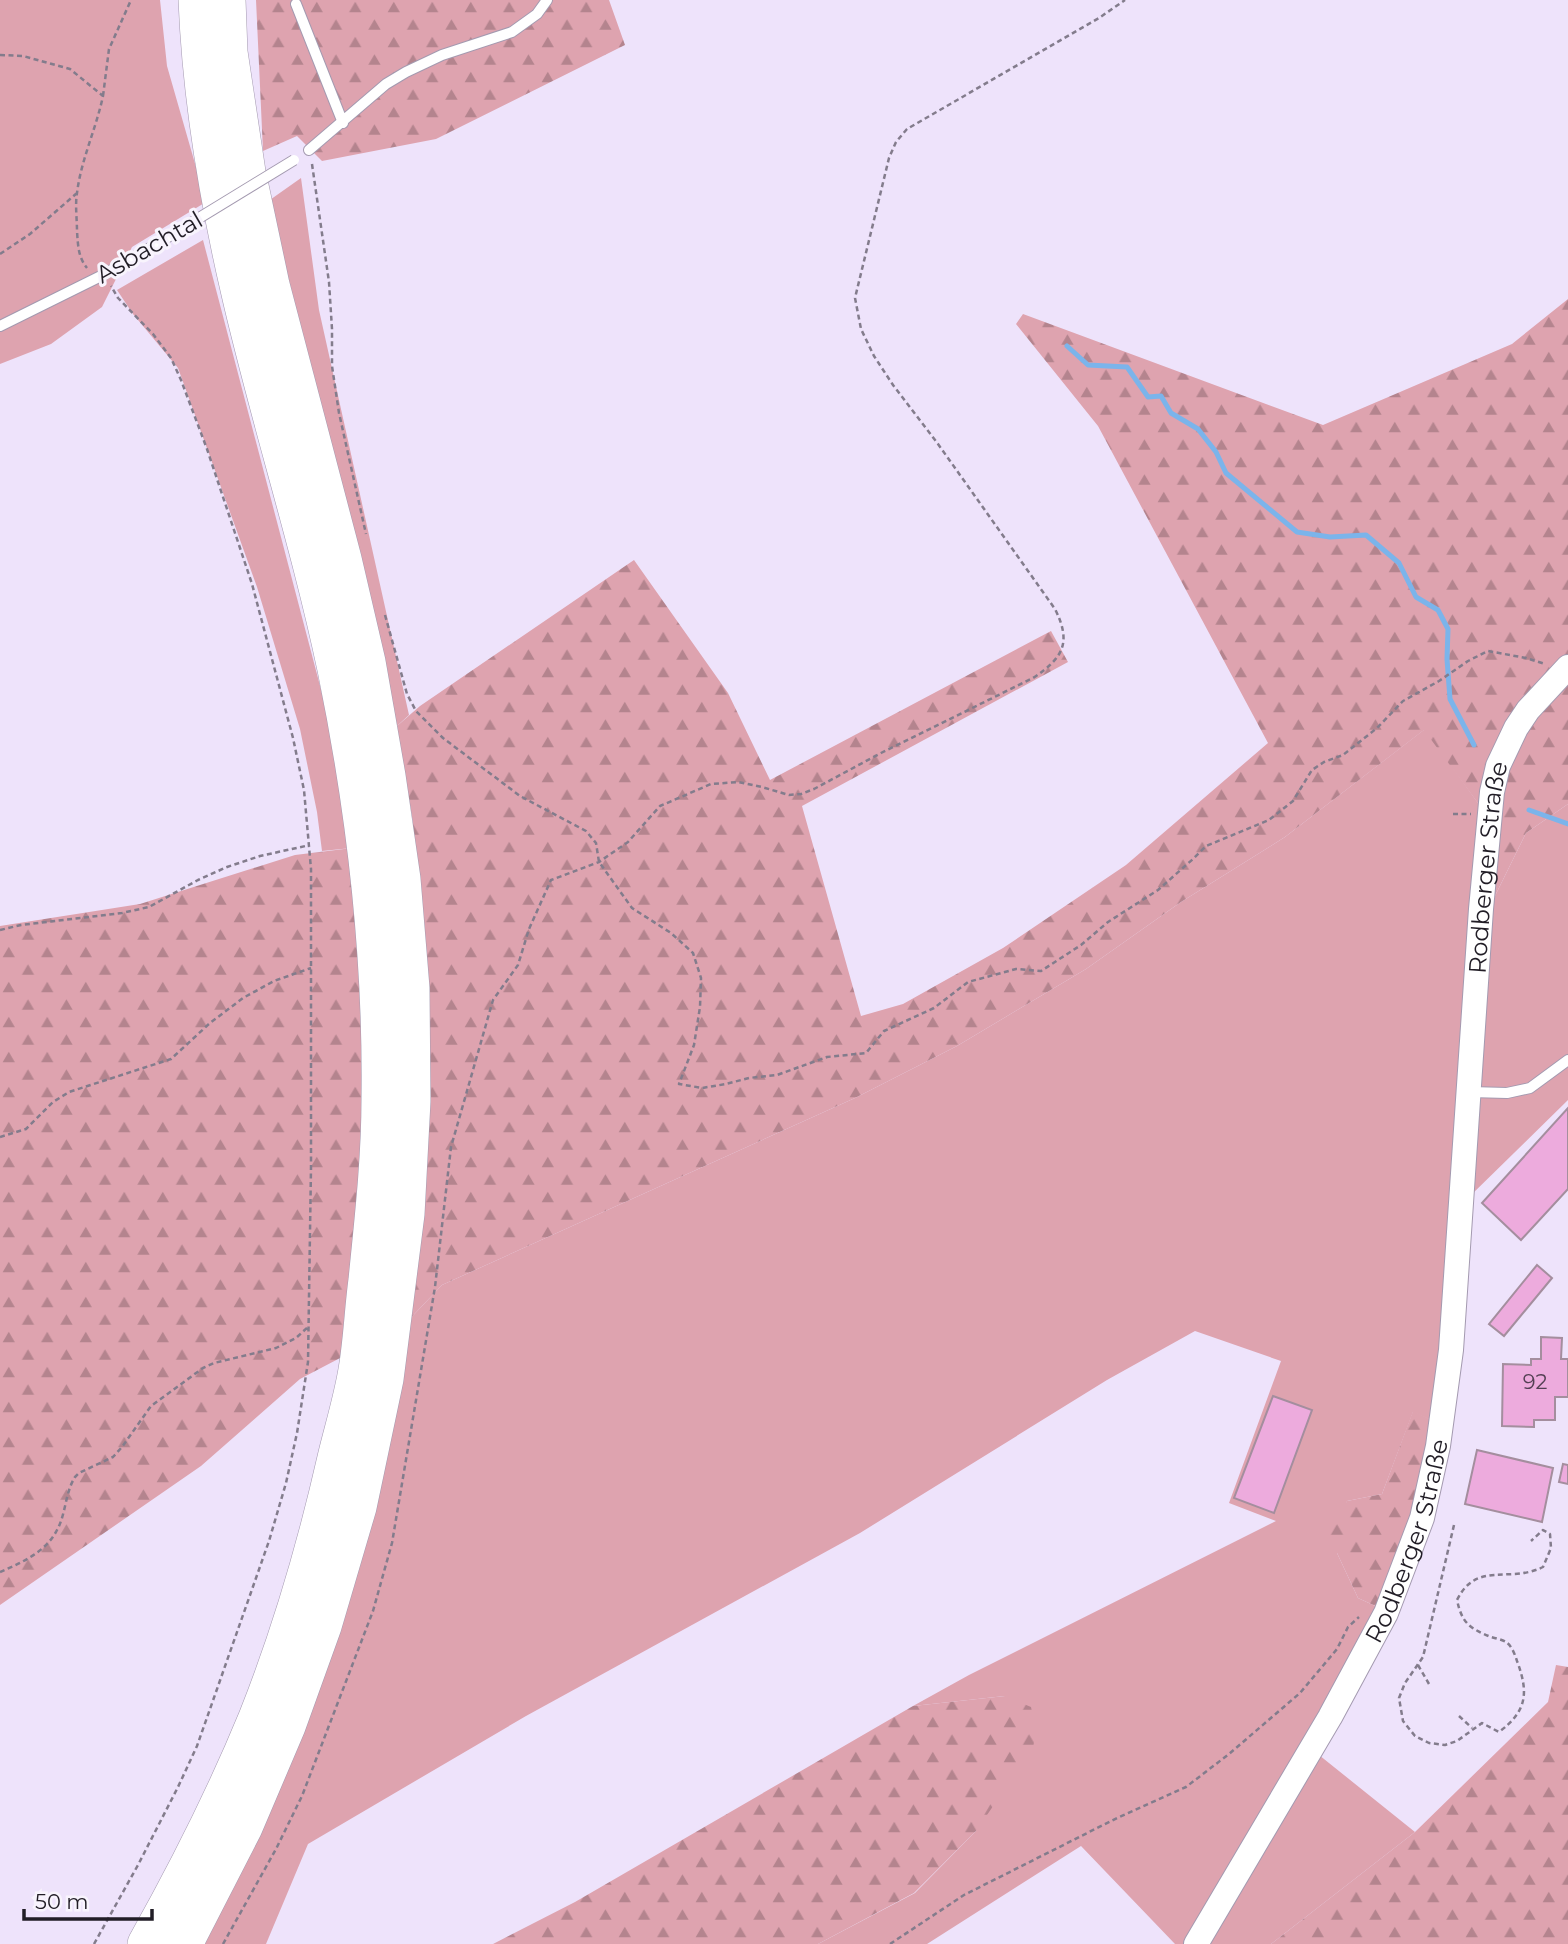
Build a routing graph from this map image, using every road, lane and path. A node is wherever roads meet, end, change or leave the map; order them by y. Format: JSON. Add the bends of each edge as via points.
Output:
{"nodes":[{"id":1,"x":131,"y":0,"type":"edge"},
{"id":2,"x":197,"y":0,"type":"edge"},
{"id":3,"x":227,"y":0,"type":"edge"},
{"id":4,"x":547,"y":0,"type":"edge"},
{"id":5,"x":1125,"y":0,"type":"edge"},
{"id":6,"x":296,"y":4,"type":"dead end"},
{"id":7,"x":0,"y":55,"type":"edge"},
{"id":8,"x":103,"y":96,"type":"junction"},
{"id":9,"x":343,"y":122,"type":"junction"},
{"id":10,"x":309,"y":150,"type":"joint"},
{"id":11,"x":294,"y":160,"type":"dead end"},
{"id":12,"x":77,"y":193,"type":"junction"},
{"id":13,"x":0,"y":254,"type":"edge"},
{"id":14,"x":103,"y":275,"type":"junction"},
{"id":15,"x":0,"y":327,"type":"edge"},
{"id":16,"x":368,"y":544,"type":"dead end"},
{"id":17,"x":384,"y":610,"type":"dead end"},
{"id":18,"x":1566,"y":669,"type":"edge"},
{"id":19,"x":310,"y":845,"type":"junction"},
{"id":20,"x":599,"y":862,"type":"junction"},
{"id":21,"x":0,"y":930,"type":"edge"},
{"id":22,"x":311,"y":968,"type":"junction"},
{"id":23,"x":1568,"y":1060,"type":"edge"},
{"id":24,"x":1470,"y":1092,"type":"junction"},
{"id":25,"x":0,"y":1137,"type":"edge"},
{"id":26,"x":309,"y":1326,"type":"junction"},
{"id":27,"x":1454,"y":1525,"type":"dead end"},
{"id":28,"x":1531,"y":1541,"type":"dead end"},
{"id":29,"x":0,"y":1572,"type":"edge"},
{"id":30,"x":1386,"y":1613,"type":"junction"},
{"id":31,"x":1418,"y":1665,"type":"junction"},
{"id":32,"x":1429,"y":1684,"type":"dead end"},
{"id":33,"x":1459,"y":1716,"type":"dead end"},
{"id":34,"x":1474,"y":1729,"type":"junction"},
{"id":35,"x":94,"y":1944,"type":"edge"},
{"id":36,"x":146,"y":1944,"type":"edge"},
{"id":37,"x":184,"y":1944,"type":"edge"},
{"id":38,"x":223,"y":1944,"type":"edge"},
{"id":39,"x":890,"y":1944,"type":"edge"},
{"id":40,"x":1196,"y":1944,"type":"edge"}],
"edges":[{"from":1,"to":8,"type":"path","via":[[109,49]]},
{"from":2,"to":36,"type":"highway","via":[[199,53],[225,224],[335,667],[356,779],[378,987],[380,1101],[357,1370],[327,1500],[258,1716],[214,1815]]},
{"from":3,"to":37,"type":"highway","via":[[229,52],[247,172],[271,285],[367,662],[387,776],[411,988],[412,1101],[406,1214],[386,1379],[358,1507],[287,1726],[244,1827]]},
{"from":4,"to":9,"type":"lane","via":[[537,14],[512,32],[442,55],[396,78]]},
{"from":5,"to":20,"type":"path","via":[[907,129],[889,159],[855,298],[861,329],[874,356],[1055,609],[1063,632],[1059,657],[1033,678],[801,794],[738,782],[711,784],[660,806],[628,842]]},
{"from":6,"to":9,"type":"lane"},
{"from":7,"to":8,"type":"path","via":[[71,69]]},
{"from":8,"to":12,"type":"path"},
{"from":9,"to":10,"type":"lane"},
{"from":10,"to":16,"type":"path","via":[[328,282],[339,413]]},
{"from":11,"to":14,"type":"lane","name":"Asbachtal","bridge":true},
{"from":12,"to":13,"type":"path"},
{"from":12,"to":14,"type":"path","via":[[82,261]]},
{"from":14,"to":15,"type":"lane","name":"Asbachtal"},
{"from":14,"to":19,"type":"path","via":[[171,358],[207,449],[273,660],[304,790]]},
{"from":17,"to":20,"type":"path","via":[[416,711],[443,738],[520,796],[586,831],[596,843]]},
{"from":18,"to":20,"type":"path","via":[[1488,651],[1468,661],[1403,701],[1343,755],[1312,770],[1293,801],[1269,820],[1206,846],[1157,890],[1041,971],[1016,969],[968,982],[934,1008],[884,1031],[866,1053],[827,1057],[777,1075],[702,1088],[679,1084],[694,1045],[700,1007],[697,965],[692,953],[671,933],[632,908]]},
{"from":18,"to":24,"type":"street","name":"Rodberger Straße","via":[[1516,727],[1492,792]]},
{"from":19,"to":21,"type":"path","via":[[227,867],[149,907]]},
{"from":19,"to":22,"type":"path"},
{"from":20,"to":38,"type":"path","via":[[551,880],[518,965],[493,1000],[450,1147],[435,1287],[391,1543],[373,1611],[302,1796]]},
{"from":22,"to":25,"type":"path","via":[[243,998],[171,1059],[69,1093],[26,1129]]},
{"from":22,"to":26,"type":"path"},
{"from":23,"to":24,"type":"lane","via":[[1530,1088]]},
{"from":24,"to":30,"type":"street","name":"Rodberger Straße","via":[[1450,1361],[1433,1472],[1422,1518],[1408,1535]]},
{"from":26,"to":29,"type":"path","via":[[276,1348],[202,1368],[151,1406],[113,1457],[75,1477],[57,1530],[44,1547]]},
{"from":26,"to":35,"type":"path","via":[[306,1381],[270,1541],[197,1746]]},
{"from":27,"to":31,"type":"path"},
{"from":28,"to":34,"type":"path","via":[[1543,1530],[1550,1534],[1551,1548],[1543,1567],[1530,1573],[1475,1578],[1457,1600],[1460,1615],[1469,1626],[1506,1642],[1524,1686],[1523,1705],[1513,1721],[1499,1732],[1482,1723]]},
{"from":30,"to":39,"type":"path","via":[[1357,1618],[1300,1693],[1186,1787],[964,1895]]},
{"from":30,"to":40,"type":"street","name":"Rodberger Straße"},
{"from":31,"to":32,"type":"path"},
{"from":31,"to":34,"type":"path","via":[[1399,1698],[1403,1721],[1415,1736],[1444,1745]]},
{"from":33,"to":34,"type":"path"}]}
